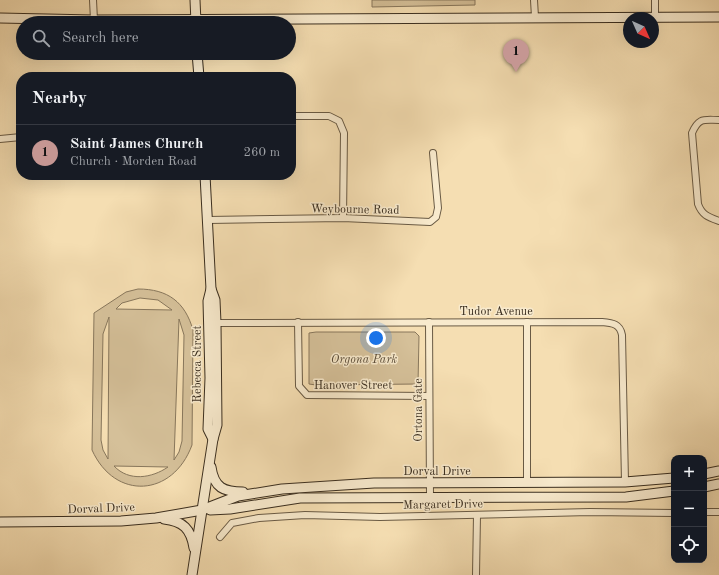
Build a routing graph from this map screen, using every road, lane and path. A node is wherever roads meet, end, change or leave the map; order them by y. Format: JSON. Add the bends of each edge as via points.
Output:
{"nodes":[{"id":1,"x":93,"y":0,"type":"edge"},
{"id":2,"x":195,"y":0,"type":"edge"},
{"id":3,"x":534,"y":0,"type":"edge"},
{"id":4,"x":655,"y":0,"type":"edge"},
{"id":5,"x":655,"y":12,"type":"edge"},
{"id":6,"x":94,"y":16,"type":"edge"},
{"id":7,"x":196,"y":16,"type":"edge"},
{"id":8,"x":535,"y":17,"type":"junction"},
{"id":9,"x":623,"y":17,"type":"edge"},
{"id":10,"x":659,"y":17,"type":"edge"},
{"id":11,"x":719,"y":17,"type":"edge"},
{"id":12,"x":0,"y":18,"type":"edge"},
{"id":13,"x":16,"y":18,"type":"edge"},
{"id":14,"x":296,"y":20,"type":"edge"},
{"id":15,"x":198,"y":60,"type":"edge"},
{"id":16,"x":199,"y":72,"type":"edge"},
{"id":17,"x":296,"y":116,"type":"edge"},
{"id":18,"x":719,"y":120,"type":"edge"},
{"id":19,"x":16,"y":138,"type":"edge"},
{"id":20,"x":0,"y":140,"type":"edge"},
{"id":21,"x":433,"y":153,"type":"dead end"},
{"id":22,"x":204,"y":180,"type":"edge"},
{"id":23,"x":343,"y":218,"type":"junction"},
{"id":24,"x":208,"y":220,"type":"junction"},
{"id":25,"x":719,"y":221,"type":"edge"},
{"id":26,"x":211,"y":289,"type":"junction"},
{"id":27,"x":216,"y":322,"type":"junction"},
{"id":28,"x":298,"y":322,"type":"junction"},
{"id":29,"x":429,"y":322,"type":"junction"},
{"id":30,"x":527,"y":322,"type":"junction"},
{"id":31,"x":428,"y":396,"type":"junction"},
{"id":32,"x":213,"y":439,"type":"junction"},
{"id":33,"x":210,"y":460,"type":"junction"},
{"id":34,"x":719,"y":471,"type":"edge"},
{"id":35,"x":707,"y":473,"type":"edge"},
{"id":36,"x":671,"y":478,"type":"edge"},
{"id":37,"x":429,"y":482,"type":"junction"},
{"id":38,"x":625,"y":482,"type":"junction"},
{"id":39,"x":527,"y":483,"type":"junction"},
{"id":40,"x":719,"y":484,"type":"edge"},
{"id":41,"x":707,"y":486,"type":"edge"},
{"id":42,"x":671,"y":491,"type":"edge"},
{"id":43,"x":259,"y":492,"type":"junction"},
{"id":44,"x":430,"y":497,"type":"junction"},
{"id":45,"x":202,"y":510,"type":"junction"},
{"id":46,"x":707,"y":512,"type":"edge"},
{"id":47,"x":719,"y":512,"type":"edge"},
{"id":48,"x":671,"y":513,"type":"edge"},
{"id":49,"x":477,"y":514,"type":"junction"},
{"id":50,"x":156,"y":518,"type":"junction"},
{"id":51,"x":0,"y":522,"type":"edge"},
{"id":52,"x":220,"y":537,"type":"dead end"},
{"id":53,"x":195,"y":556,"type":"junction"},
{"id":54,"x":192,"y":575,"type":"edge"},
{"id":55,"x":476,"y":575,"type":"edge"}],
"edges":[{"from":1,"to":6,"type":"street"},
{"from":2,"to":7,"type":"main road"},
{"from":3,"to":8,"type":"street"},
{"from":4,"to":5,"type":"street"},
{"from":8,"to":9,"type":"main road"},
{"from":8,"to":14,"type":"main road"},
{"from":10,"to":11,"type":"main road"},
{"from":12,"to":13,"type":"main road"},
{"from":15,"to":16,"type":"main road"},
{"from":17,"to":23,"type":"street","via":[[329,116],[339,121],[344,133]]},
{"from":18,"to":25,"type":"street","via":[[702,120],[696,124],[692,133],[698,204],[706,217]]},
{"from":19,"to":20,"type":"street"},
{"from":21,"to":23,"type":"street","name":"Weybourne Road","via":[[438,208],[436,217],[430,222]]},
{"from":22,"to":24,"type":"main road","name":"Rebecca Street"},
{"from":23,"to":24,"type":"street","name":"Weybourne Road"},
{"from":24,"to":26,"type":"main road","name":"Rebecca Street"},
{"from":26,"to":27,"type":"main road","name":"Rebecca Street","via":[[215,300]]},
{"from":26,"to":32,"type":"main road","name":"Rebecca Street","via":[[208,301],[208,429]]},
{"from":27,"to":28,"type":"street","name":"Tudor Avenue"},
{"from":27,"to":32,"type":"main road","name":"Rebecca Street","via":[[218,408]]},
{"from":28,"to":29,"type":"street","name":"Tudor Avenue"},
{"from":28,"to":31,"type":"street","name":"Hanover Street","via":[[299,386],[307,396]]},
{"from":29,"to":30,"type":"street","name":"Tudor Avenue"},
{"from":29,"to":31,"type":"street","name":"Ortona Gate"},
{"from":30,"to":38,"type":"street","name":"Tudor Avenue","via":[[611,322],[620,329],[625,400]]},
{"from":30,"to":39,"type":"street"},
{"from":31,"to":37,"type":"street","name":"Ortona Gate"},
{"from":32,"to":33,"type":"main road","name":"Rebecca Street"},
{"from":33,"to":43,"type":"main road","via":[[214,479],[223,490]]},
{"from":33,"to":45,"type":"main road","name":"Rebecca Street"},
{"from":34,"to":35,"type":"main road"},
{"from":36,"to":38,"type":"main road","name":"Dorval Drive"},
{"from":37,"to":39,"type":"main road","name":"Dorval Drive"},
{"from":37,"to":43,"type":"main road","name":"Dorval Drive","via":[[374,483]]},
{"from":37,"to":44,"type":"street","name":"Ortona Gate"},
{"from":38,"to":39,"type":"main road","name":"Dorval Drive"},
{"from":40,"to":41,"type":"main road"},
{"from":42,"to":44,"type":"main road","name":"Dorval Drive","via":[[626,497]]},
{"from":43,"to":45,"type":"main road","name":"Dorval Drive","via":[[238,496]]},
{"from":44,"to":45,"type":"main road","name":"Dorval Drive","via":[[300,498],[230,509]]},
{"from":45,"to":50,"type":"main road","name":"Dorval Drive"},
{"from":45,"to":53,"type":"main road","name":"Rebecca Street"},
{"from":46,"to":47,"type":"street"},
{"from":48,"to":49,"type":"street","name":"Margaret Drive"},
{"from":49,"to":52,"type":"street","name":"Margaret Drive","via":[[380,517],[305,515],[259,518],[232,524]]},
{"from":49,"to":55,"type":"street"},
{"from":50,"to":51,"type":"main road","name":"Dorval Drive","via":[[120,521]]},
{"from":50,"to":53,"type":"main road","via":[[173,520],[186,527],[191,534]]},
{"from":53,"to":54,"type":"main road","name":"Rebecca Street"}]}
